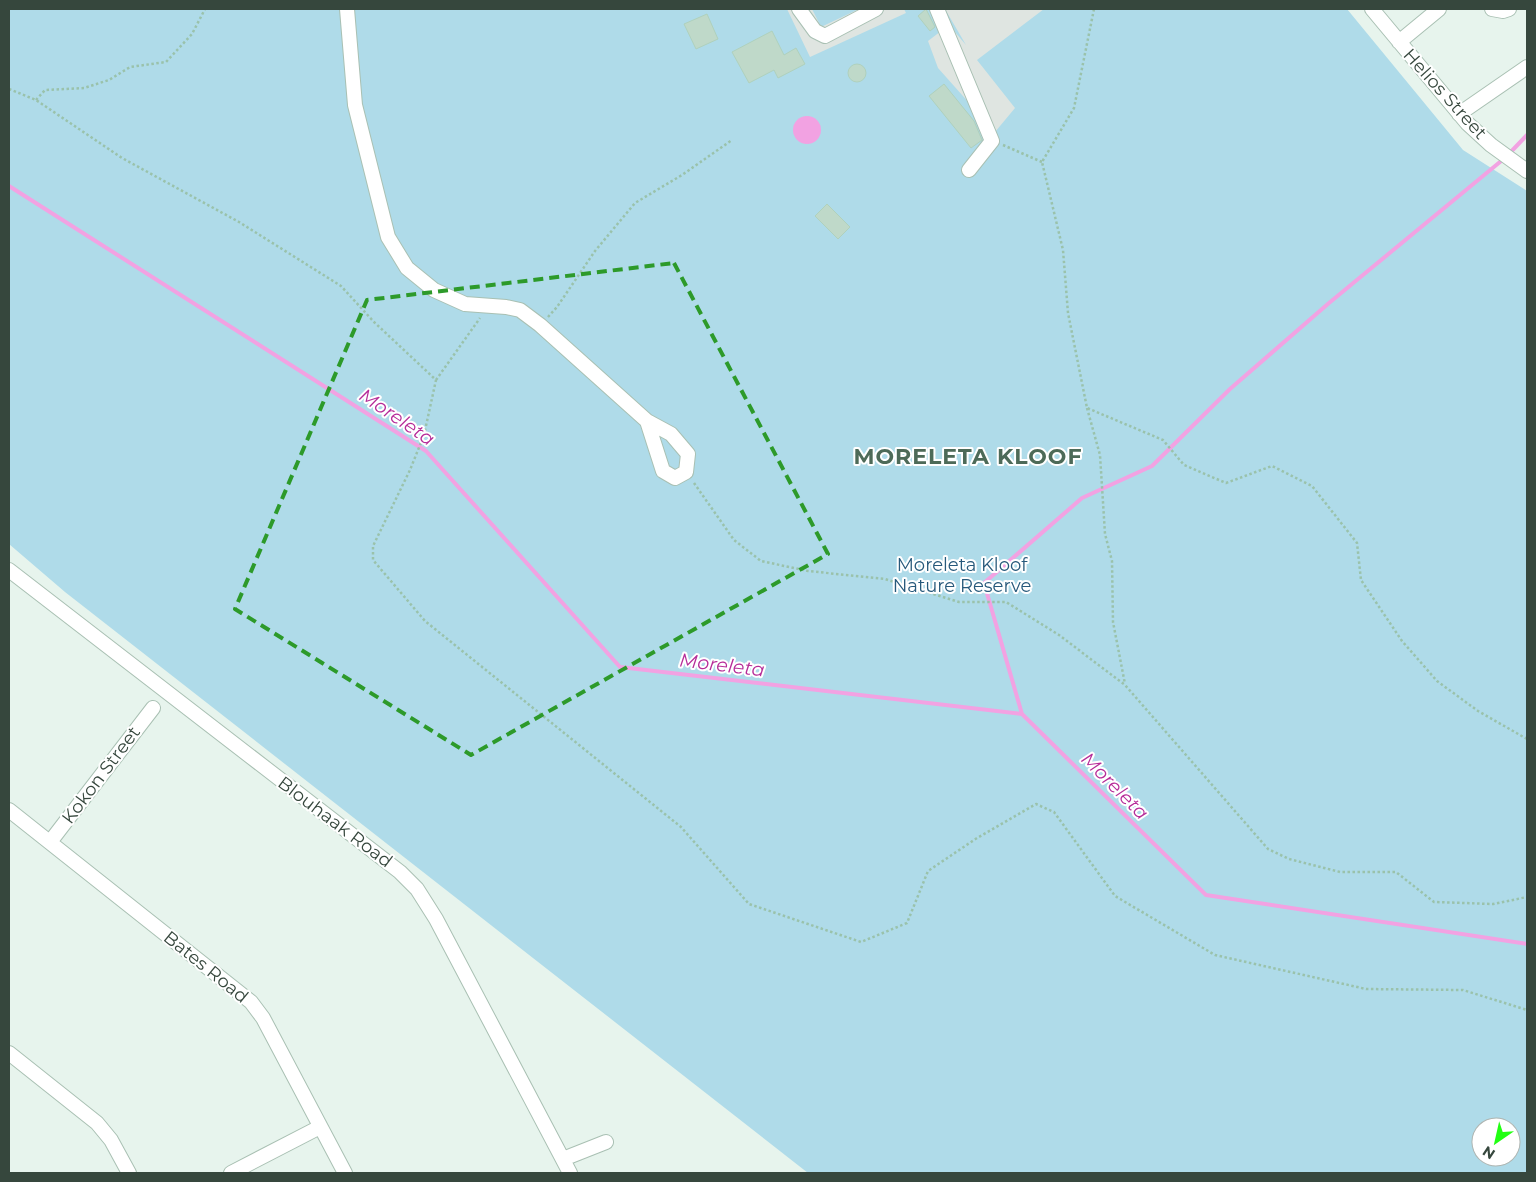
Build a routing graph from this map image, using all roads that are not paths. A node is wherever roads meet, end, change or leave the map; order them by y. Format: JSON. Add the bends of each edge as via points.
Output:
{"nodes":[{"id":1,"x":347,"y":9,"type":"edge"},
{"id":2,"x":799,"y":9,"type":"edge"},
{"id":3,"x":876,"y":9,"type":"edge"},
{"id":4,"x":937,"y":9,"type":"edge"},
{"id":5,"x":1372,"y":9,"type":"edge"},
{"id":6,"x":1439,"y":9,"type":"edge"},
{"id":7,"x":1492,"y":9,"type":"edge"},
{"id":8,"x":1509,"y":9,"type":"edge"},
{"id":9,"x":1398,"y":42,"type":"junction"},
{"id":10,"x":1527,"y":67,"type":"edge"},
{"id":11,"x":1459,"y":114,"type":"junction"},
{"id":12,"x":969,"y":170,"type":"dead end"},
{"id":13,"x":1527,"y":170,"type":"edge"},
{"id":14,"x":647,"y":421,"type":"junction"},
{"id":15,"x":9,"y":570,"type":"edge"},
{"id":16,"x":153,"y":708,"type":"dead end"},
{"id":17,"x":9,"y":810,"type":"edge"},
{"id":18,"x":50,"y":842,"type":"junction"},
{"id":19,"x":9,"y":1053,"type":"edge"},
{"id":20,"x":320,"y":1127,"type":"junction"},
{"id":21,"x":606,"y":1142,"type":"dead end"},
{"id":22,"x":563,"y":1159,"type":"junction"},
{"id":23,"x":129,"y":1173,"type":"edge"},
{"id":24,"x":231,"y":1173,"type":"edge"},
{"id":25,"x":345,"y":1173,"type":"edge"},
{"id":26,"x":570,"y":1173,"type":"edge"}],
"edges":[{"from":1,"to":14,"type":"street","via":[[355,105],[388,237],[407,268],[434,290],[465,304],[520,310]]},
{"from":2,"to":3,"type":"street","via":[[815,31],[825,36]]},
{"from":4,"to":12,"type":"street","via":[[992,141]]},
{"from":5,"to":9,"type":"street","name":"Helios Street"},
{"from":6,"to":9,"type":"street"},
{"from":7,"to":8,"type":"street"},
{"from":9,"to":11,"type":"street","name":"Helios Street"},
{"from":10,"to":11,"type":"street"},
{"from":11,"to":13,"type":"street","name":"Helios Street","via":[[1485,140]]},
{"from":14,"to":14,"type":"street","via":[[663,471],[675,478],[686,472],[688,454],[671,434]]},
{"from":15,"to":22,"type":"street","name":"Blouhaak Road","via":[[406,878],[436,919]]},
{"from":16,"to":18,"type":"street","name":"Kokon Street"},
{"from":17,"to":18,"type":"street","name":"Bates Road"},
{"from":18,"to":20,"type":"street","name":"Bates Road","via":[[251,1002],[263,1018]]},
{"from":19,"to":23,"type":"street","via":[[97,1123],[111,1140]]},
{"from":20,"to":24,"type":"street"},
{"from":20,"to":25,"type":"street","name":"Bates Road"},
{"from":21,"to":22,"type":"street"},
{"from":22,"to":26,"type":"street","name":"Blouhaak Road"}]}
